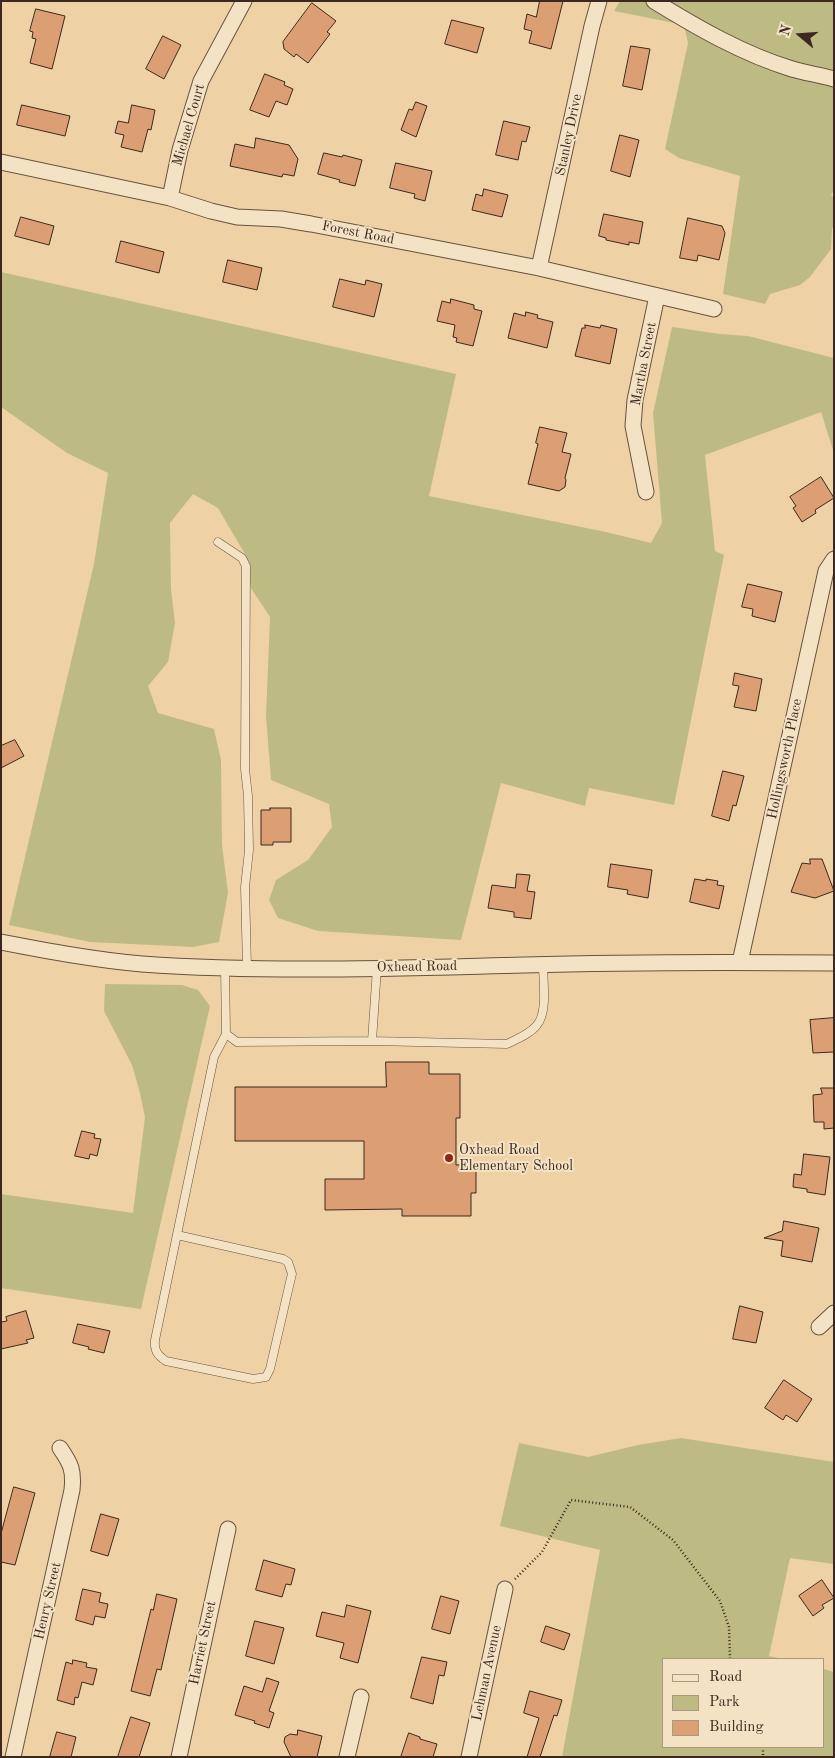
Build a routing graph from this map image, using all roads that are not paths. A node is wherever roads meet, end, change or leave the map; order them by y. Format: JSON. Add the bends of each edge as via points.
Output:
{"nodes":[{"id":1,"x":244,"y":1,"type":"edge"},
{"id":2,"x":599,"y":1,"type":"edge"},
{"id":3,"x":654,"y":1,"type":"edge"},
{"id":4,"x":834,"y":78,"type":"edge"},
{"id":5,"x":1,"y":162,"type":"edge"},
{"id":6,"x":170,"y":198,"type":"junction"},
{"id":7,"x":540,"y":268,"type":"junction"},
{"id":8,"x":658,"y":296,"type":"junction"},
{"id":9,"x":714,"y":309,"type":"dead end"},
{"id":10,"x":646,"y":492,"type":"dead end"},
{"id":11,"x":218,"y":542,"type":"dead end"},
{"id":12,"x":834,"y":559,"type":"edge"},
{"id":13,"x":1,"y":942,"type":"edge"},
{"id":14,"x":740,"y":962,"type":"junction"},
{"id":15,"x":834,"y":963,"type":"edge"},
{"id":16,"x":543,"y":964,"type":"junction"},
{"id":17,"x":225,"y":967,"type":"junction"},
{"id":18,"x":247,"y":968,"type":"junction"},
{"id":19,"x":377,"y":968,"type":"junction"},
{"id":20,"x":226,"y":1034,"type":"junction"},
{"id":21,"x":372,"y":1041,"type":"junction"},
{"id":22,"x":177,"y":1236,"type":"junction"},
{"id":23,"x":834,"y":1313,"type":"edge"},
{"id":24,"x":819,"y":1327,"type":"dead end"},
{"id":25,"x":60,"y":1448,"type":"dead end"},
{"id":26,"x":228,"y":1529,"type":"dead end"},
{"id":27,"x":505,"y":1589,"type":"road end"},
{"id":28,"x":361,"y":1697,"type":"dead end"},
{"id":29,"x":13,"y":1757,"type":"edge"},
{"id":30,"x":179,"y":1757,"type":"edge"},
{"id":31,"x":347,"y":1757,"type":"edge"},
{"id":32,"x":469,"y":1757,"type":"edge"}],
"edges":[{"from":1,"to":6,"type":"street","name":"Michael Court","via":[[201,81],[180,150]]},
{"from":2,"to":7,"type":"street","name":"Stanley Drive"},
{"from":3,"to":4,"type":"street","via":[[745,51],[792,69]]},
{"from":5,"to":6,"type":"street","name":"Forest Road"},
{"from":6,"to":7,"type":"street","name":"Forest Road","via":[[237,216],[281,218]]},
{"from":7,"to":8,"type":"street","name":"Forest Road"},
{"from":8,"to":9,"type":"street","name":"Forest Road"},
{"from":8,"to":10,"type":"street","name":"Martha Street","via":[[635,400],[633,426]]},
{"from":11,"to":18,"type":"lane","via":[[242,558],[246,566],[245,769],[249,850],[244,887]]},
{"from":12,"to":14,"type":"street","name":"Hollingsworth Place","via":[[826,571]]},
{"from":13,"to":17,"type":"street","name":"Oxhead Road","via":[[141,964]]},
{"from":14,"to":15,"type":"street","name":"Oxhead Road"},
{"from":14,"to":16,"type":"street","name":"Oxhead Road"},
{"from":16,"to":19,"type":"street","name":"Oxhead Road"},
{"from":16,"to":21,"type":"lane","via":[[544,1007],[537,1025],[507,1044]]},
{"from":17,"to":18,"type":"street","name":"Oxhead Road"},
{"from":17,"to":20,"type":"lane"},
{"from":18,"to":19,"type":"street","name":"Oxhead Road"},
{"from":19,"to":21,"type":"lane"},
{"from":20,"to":21,"type":"lane","via":[[237,1042]]},
{"from":20,"to":22,"type":"lane","via":[[214,1057]]},
{"from":22,"to":22,"type":"lane","via":[[154,1349],[166,1361],[253,1380],[266,1377],[292,1274],[288,1262]]},
{"from":23,"to":24,"type":"street"},
{"from":25,"to":29,"type":"street","name":"Henry Street","via":[[74,1474],[72,1490]]},
{"from":26,"to":30,"type":"street","name":"Harriet Street"},
{"from":27,"to":32,"type":"street","name":"Lehman Avenue"},
{"from":28,"to":31,"type":"street"}]}
